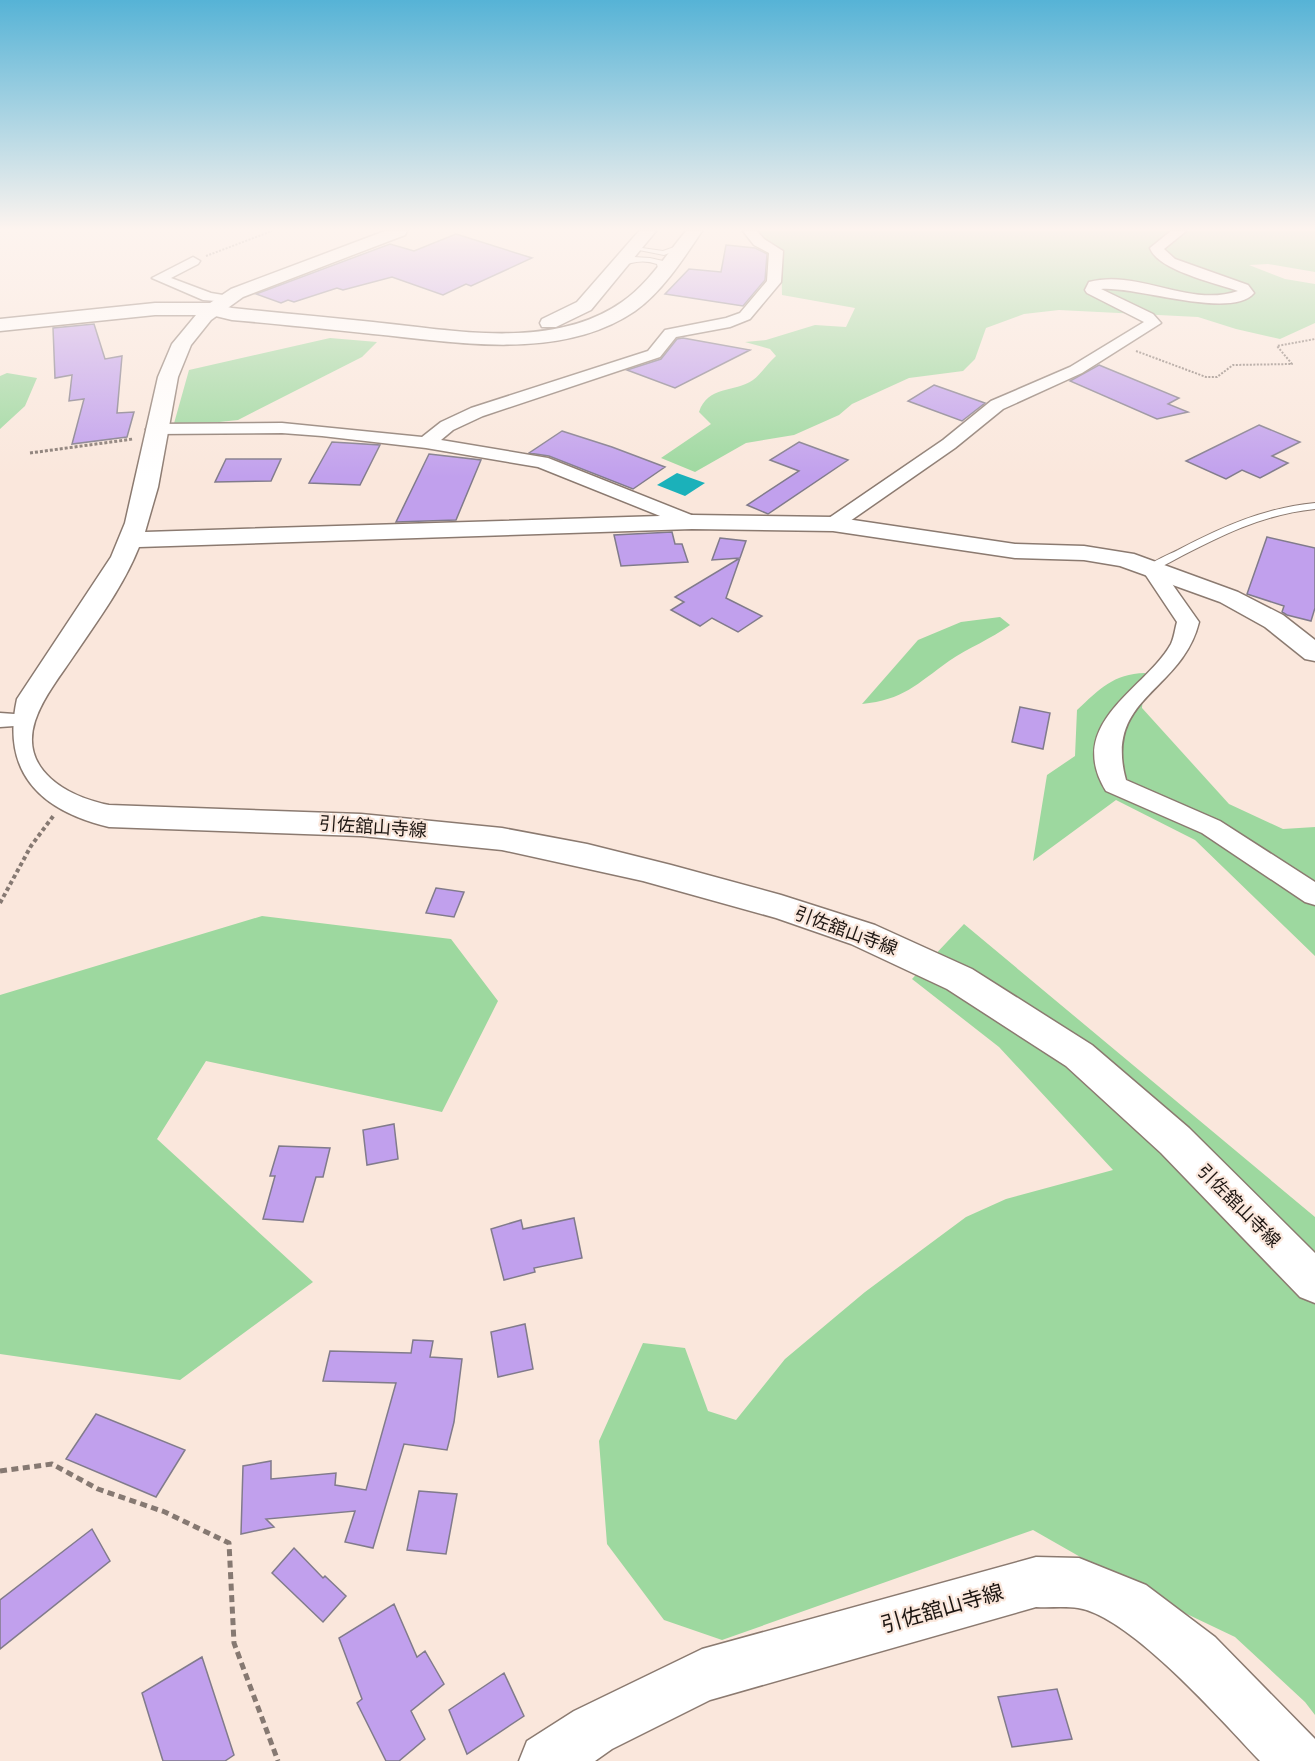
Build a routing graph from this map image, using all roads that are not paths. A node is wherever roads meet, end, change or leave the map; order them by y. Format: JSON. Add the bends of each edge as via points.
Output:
{"nodes":[{"id":1,"x":115,"y":313,"type":"edge"},
{"id":2,"x":207,"y":313,"type":"edge"},
{"id":3,"x":231,"y":313,"type":"edge"},
{"id":4,"x":300,"y":313,"type":"edge"},
{"id":5,"x":571,"y":313,"type":"edge"},
{"id":6,"x":617,"y":313,"type":"edge"},
{"id":7,"x":748,"y":313,"type":"edge"},
{"id":8,"x":1142,"y":313,"type":"edge"},
{"id":9,"x":0,"y":325,"type":"edge"},
{"id":10,"x":154,"y":433,"type":"junction"},
{"id":11,"x":426,"y":443,"type":"junction"},
{"id":12,"x":1315,"y":506,"type":"edge"},
{"id":13,"x":692,"y":522,"type":"junction"},
{"id":14,"x":833,"y":524,"type":"junction"},
{"id":15,"x":132,"y":540,"type":"junction"},
{"id":16,"x":1151,"y":568,"type":"junction"},
{"id":17,"x":1315,"y":653,"type":"edge"},
{"id":18,"x":11,"y":720,"type":"edge"},
{"id":19,"x":1315,"y":895,"type":"edge"},
{"id":20,"x":1315,"y":1283,"type":"edge"},
{"id":21,"x":554,"y":1758,"type":"edge"},
{"id":22,"x":1298,"y":1761,"type":"edge"}],
"edges":[{"from":1,"to":9,"type":"main road"},
{"from":2,"to":10,"type":"main road","name":"引佐舘山寺線","via":[[195,324],[172,366]]},
{"from":3,"to":6,"type":"main road","via":[[424,333],[525,337],[571,330]]},
{"from":4,"to":5,"type":"main road","via":[[461,331],[518,329],[553,322]]},
{"from":7,"to":11,"type":"street","via":[[730,322],[671,333],[654,354],[477,412],[447,426]]},
{"from":8,"to":14,"type":"street","via":[[1153,323],[1076,370],[997,405],[950,444]]},
{"from":10,"to":11,"type":"street","via":[[282,428]]},
{"from":10,"to":15,"type":"main road","name":"引佐舘山寺線","via":[[144,501]]},
{"from":11,"to":13,"type":"street","via":[[542,462]]},
{"from":12,"to":16,"type":"lane","via":[[1265,513],[1234,524]]},
{"from":13,"to":14,"type":"main road"},
{"from":13,"to":15,"type":"main road"},
{"from":14,"to":16,"type":"main road","via":[[1015,551],[1103,554]]},
{"from":15,"to":18,"type":"main road","name":"引佐舘山寺線","via":[[32,698]]},
{"from":16,"to":17,"type":"main road","via":[[1238,602],[1274,621]]},
{"from":16,"to":19,"type":"street","via":[[1188,622],[1183,642],[1166,666],[1113,723],[1108,755],[1115,785],[1211,827]]},
{"from":18,"to":20,"type":"main road","name":"引佐舘山寺線","via":[[22,764],[39,787],[66,803],[107,815],[348,824],[552,848],[657,873],[849,930],[943,970],[1083,1058],[1147,1114]]},
{"from":21,"to":22,"type":"main road","name":"引佐舘山寺線","via":[[593,1730],[702,1676],[1036,1582],[1079,1583],[1128,1603],[1196,1656]]}]}
